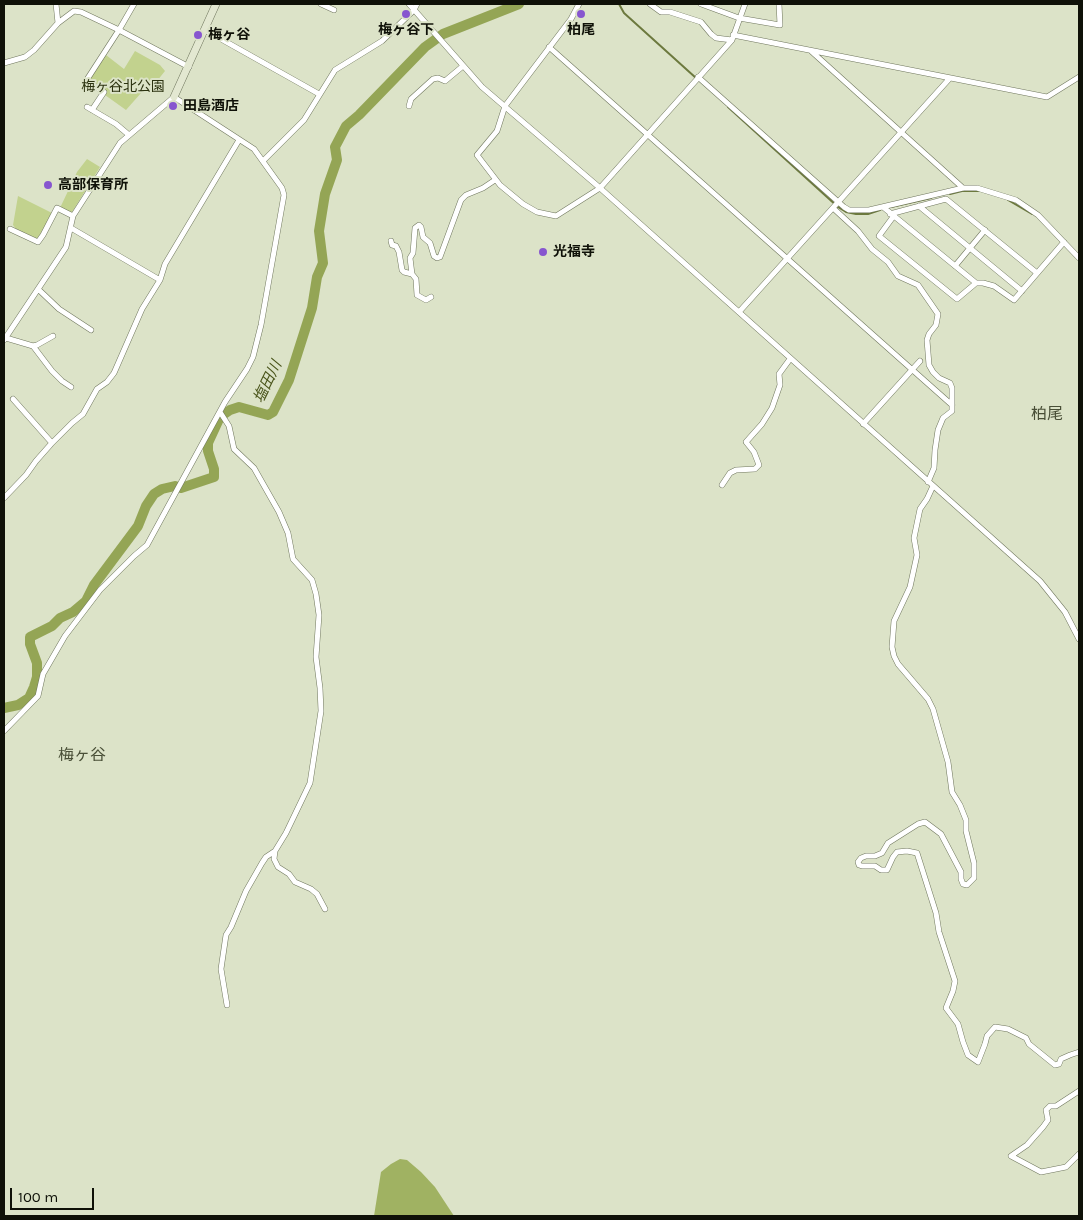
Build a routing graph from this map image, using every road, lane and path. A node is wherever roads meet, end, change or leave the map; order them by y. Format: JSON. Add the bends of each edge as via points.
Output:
{"nodes":[{"id":1,"x":56,"y":4,"type":"edge"},
{"id":2,"x":134,"y":4,"type":"edge"},
{"id":3,"x":216,"y":4,"type":"edge"},
{"id":4,"x":322,"y":4,"type":"edge"},
{"id":5,"x":409,"y":4,"type":"edge"},
{"id":6,"x":417,"y":4,"type":"edge"},
{"id":7,"x":650,"y":4,"type":"edge"},
{"id":8,"x":701,"y":4,"type":"edge"},
{"id":9,"x":744,"y":4,"type":"edge"},
{"id":10,"x":778,"y":4,"type":"edge"},
{"id":11,"x":581,"y":5,"type":"edge"},
{"id":12,"x":334,"y":10,"type":"dead end"},
{"id":13,"x":414,"y":10,"type":"junction"},
{"id":14,"x":739,"y":18,"type":"junction"},
{"id":15,"x":58,"y":23,"type":"junction"},
{"id":16,"x":119,"y":30,"type":"junction"},
{"id":17,"x":205,"y":30,"type":"junction"},
{"id":18,"x":733,"y":38,"type":"junction"},
{"id":19,"x":549,"y":47,"type":"junction"},
{"id":20,"x":810,"y":50,"type":"junction"},
{"id":21,"x":4,"y":63,"type":"edge"},
{"id":22,"x":463,"y":66,"type":"junction"},
{"id":23,"x":189,"y":67,"type":"junction"},
{"id":24,"x":698,"y":77,"type":"junction"},
{"id":25,"x":1079,"y":77,"type":"edge"},
{"id":26,"x":950,"y":78,"type":"junction"},
{"id":27,"x":319,"y":94,"type":"junction"},
{"id":28,"x":174,"y":97,"type":"junction"},
{"id":29,"x":409,"y":106,"type":"dead end"},
{"id":30,"x":505,"y":106,"type":"junction"},
{"id":31,"x":902,"y":131,"type":"junction"},
{"id":32,"x":129,"y":135,"type":"junction"},
{"id":33,"x":647,"y":135,"type":"junction"},
{"id":34,"x":239,"y":140,"type":"junction"},
{"id":35,"x":263,"y":161,"type":"junction"},
{"id":36,"x":495,"y":180,"type":"junction"},
{"id":37,"x":600,"y":188,"type":"junction"},
{"id":38,"x":963,"y":188,"type":"junction"},
{"id":39,"x":838,"y":202,"type":"junction"},
{"id":40,"x":919,"y":206,"type":"junction"},
{"id":41,"x":883,"y":207,"type":"junction"},
{"id":42,"x":833,"y":208,"type":"junction"},
{"id":43,"x":892,"y":215,"type":"junction"},
{"id":44,"x":73,"y":216,"type":"junction"},
{"id":45,"x":72,"y":228,"type":"junction"},
{"id":46,"x":10,"y":229,"type":"dead end"},
{"id":47,"x":985,"y":230,"type":"junction"},
{"id":48,"x":390,"y":241,"type":"dead end"},
{"id":49,"x":1064,"y":242,"type":"junction"},
{"id":50,"x":971,"y":248,"type":"junction"},
{"id":51,"x":1079,"y":258,"type":"edge"},
{"id":52,"x":787,"y":259,"type":"junction"},
{"id":53,"x":955,"y":266,"type":"junction"},
{"id":54,"x":1037,"y":273,"type":"junction"},
{"id":55,"x":412,"y":274,"type":"junction"},
{"id":56,"x":160,"y":280,"type":"junction"},
{"id":57,"x":976,"y":283,"type":"junction"},
{"id":58,"x":38,"y":289,"type":"junction"},
{"id":59,"x":1022,"y":291,"type":"junction"},
{"id":60,"x":431,"y":297,"type":"dead end"},
{"id":61,"x":739,"y":312,"type":"junction"},
{"id":62,"x":91,"y":330,"type":"dead end"},
{"id":63,"x":53,"y":336,"type":"dead end"},
{"id":64,"x":5,"y":339,"type":"edge"},
{"id":65,"x":33,"y":346,"type":"junction"},
{"id":66,"x":790,"y":359,"type":"junction"},
{"id":67,"x":920,"y":362,"type":"dead end"},
{"id":68,"x":912,"y":370,"type":"junction"},
{"id":69,"x":71,"y":387,"type":"dead end"},
{"id":70,"x":13,"y":399,"type":"dead end"},
{"id":71,"x":952,"y":405,"type":"junction"},
{"id":72,"x":220,"y":412,"type":"junction"},
{"id":73,"x":863,"y":424,"type":"junction"},
{"id":74,"x":52,"y":443,"type":"junction"},
{"id":75,"x":928,"y":482,"type":"junction"},
{"id":76,"x":722,"y":485,"type":"dead end"},
{"id":77,"x":933,"y":486,"type":"junction"},
{"id":78,"x":4,"y":498,"type":"edge"},
{"id":79,"x":1079,"y":639,"type":"edge"},
{"id":80,"x":4,"y":731,"type":"edge"},
{"id":81,"x":275,"y":851,"type":"junction"},
{"id":82,"x":325,"y":909,"type":"dead end"},
{"id":83,"x":227,"y":1005,"type":"dead end"},
{"id":84,"x":1079,"y":1052,"type":"edge"},
{"id":85,"x":1079,"y":1091,"type":"edge"},
{"id":86,"x":1079,"y":1154,"type":"edge"}],
"edges":[{"from":1,"to":15,"type":"street"},
{"from":2,"to":16,"type":"street"},
{"from":3,"to":17,"type":"street"},
{"from":4,"to":12,"type":"street"},
{"from":5,"to":13,"type":"street"},
{"from":6,"to":13,"type":"street"},
{"from":7,"to":18,"type":"street","via":[[661,12],[701,22],[716,38]]},
{"from":8,"to":14,"type":"street"},
{"from":9,"to":14,"type":"street"},
{"from":10,"to":14,"type":"street","via":[[780,25]]},
{"from":11,"to":19,"type":"street"},
{"from":13,"to":22,"type":"street"},
{"from":13,"to":27,"type":"street","via":[[382,41],[335,70]]},
{"from":14,"to":18,"type":"street"},
{"from":15,"to":16,"type":"street","via":[[74,11]]},
{"from":15,"to":21,"type":"street","via":[[25,57]]},
{"from":16,"to":23,"type":"street"},
{"from":16,"to":32,"type":"street","via":[[86,81],[104,92],[90,109]]},
{"from":17,"to":23,"type":"street"},
{"from":17,"to":27,"type":"street"},
{"from":18,"to":20,"type":"street"},
{"from":18,"to":24,"type":"street"},
{"from":19,"to":30,"type":"street"},
{"from":19,"to":33,"type":"street"},
{"from":20,"to":26,"type":"street"},
{"from":20,"to":31,"type":"street"},
{"from":22,"to":29,"type":"street","via":[[445,81],[433,79],[411,99]]},
{"from":22,"to":30,"type":"street"},
{"from":23,"to":28,"type":"street"},
{"from":24,"to":33,"type":"street"},
{"from":24,"to":39,"type":"street"},
{"from":25,"to":26,"type":"street","via":[[1046,97]]},
{"from":26,"to":31,"type":"street"},
{"from":27,"to":35,"type":"street","via":[[304,120]]},
{"from":28,"to":32,"type":"street"},
{"from":28,"to":34,"type":"street"},
{"from":30,"to":36,"type":"street","via":[[497,131],[477,155]]},
{"from":30,"to":37,"type":"street"},
{"from":31,"to":38,"type":"street"},
{"from":31,"to":39,"type":"street"},
{"from":32,"to":44,"type":"street","via":[[120,143]]},
{"from":33,"to":37,"type":"street"},
{"from":33,"to":52,"type":"street"},
{"from":34,"to":35,"type":"street","via":[[254,149]]},
{"from":34,"to":56,"type":"street","via":[[165,264]]},
{"from":35,"to":72,"type":"street","via":[[278,180],[284,195],[253,357]]},
{"from":36,"to":37,"type":"street","via":[[523,204],[537,212],[556,216]]},
{"from":36,"to":55,"type":"street","via":[[461,200],[440,257],[434,256],[421,227],[416,228],[410,258]]},
{"from":37,"to":61,"type":"street"},
{"from":38,"to":41,"type":"street"},
{"from":38,"to":49,"type":"street","via":[[977,188],[1016,200],[1038,215]]},
{"from":39,"to":41,"type":"street","via":[[855,211]]},
{"from":39,"to":42,"type":"street"},
{"from":40,"to":43,"type":"street"},
{"from":40,"to":47,"type":"street","via":[[946,199]]},
{"from":40,"to":50,"type":"street"},
{"from":41,"to":43,"type":"street"},
{"from":42,"to":52,"type":"street"},
{"from":42,"to":71,"type":"street","via":[[898,276],[918,285],[937,310],[936,325],[927,340],[929,365],[939,378],[950,383]]},
{"from":43,"to":53,"type":"street"},
{"from":43,"to":57,"type":"street","via":[[879,236],[957,299]]},
{"from":44,"to":45,"type":"street"},
{"from":44,"to":46,"type":"street","via":[[57,208],[38,242]]},
{"from":45,"to":56,"type":"street"},
{"from":45,"to":58,"type":"street","via":[[66,247]]},
{"from":47,"to":50,"type":"street"},
{"from":47,"to":54,"type":"street"},
{"from":48,"to":55,"type":"street","via":[[399,252],[402,270]]},
{"from":49,"to":51,"type":"street"},
{"from":49,"to":54,"type":"street"},
{"from":50,"to":53,"type":"street"},
{"from":50,"to":59,"type":"street"},
{"from":52,"to":61,"type":"street"},
{"from":52,"to":68,"type":"street"},
{"from":53,"to":57,"type":"street"},
{"from":54,"to":59,"type":"street"},
{"from":55,"to":60,"type":"street","via":[[416,279],[417,295],[426,300]]},
{"from":56,"to":74,"type":"street","via":[[142,309],[114,373],[97,389],[83,414]]},
{"from":57,"to":59,"type":"street","via":[[994,286],[1014,300]]},
{"from":58,"to":62,"type":"street","via":[[59,309]]},
{"from":58,"to":64,"type":"street"},
{"from":61,"to":66,"type":"street"},
{"from":63,"to":65,"type":"street"},
{"from":64,"to":65,"type":"street"},
{"from":65,"to":69,"type":"street","via":[[52,371]]},
{"from":66,"to":73,"type":"street"},
{"from":66,"to":76,"type":"street","via":[[779,374],[780,385],[772,408],[746,442],[759,465],[754,469],[730,473]]},
{"from":67,"to":68,"type":"street"},
{"from":68,"to":71,"type":"street"},
{"from":68,"to":73,"type":"street"},
{"from":70,"to":74,"type":"street"},
{"from":71,"to":75,"type":"street","via":[[952,411],[943,418],[938,430],[934,468]]},
{"from":72,"to":80,"type":"street","via":[[147,545],[100,590],[43,674],[38,696]]},
{"from":72,"to":81,"type":"street","via":[[229,426],[234,449],[254,468],[279,512],[288,533],[293,559],[312,580],[320,616],[316,648],[320,712],[310,783]]},
{"from":73,"to":75,"type":"street"},
{"from":74,"to":78,"type":"street"},
{"from":75,"to":77,"type":"street"},
{"from":77,"to":79,"type":"street","via":[[1040,581],[1065,612]]},
{"from":77,"to":84,"type":"street","via":[[920,509],[914,538],[917,555],[910,587],[894,621],[892,647],[898,664],[933,709],[948,762],[952,792],[966,820],[974,878],[963,884],[940,834],[925,822],[888,843],[882,853],[866,856],[858,862],[862,866],[887,870],[898,852],[914,852],[920,858],[954,981],[946,1008],[958,1024],[968,1055],[978,1062],[987,1036],[995,1027],[1026,1038],[1055,1065]]},
{"from":81,"to":82,"type":"street","via":[[278,867],[295,882],[311,888]]},
{"from":81,"to":83,"type":"street","via":[[262,863],[226,935],[221,969]]},
{"from":85,"to":86,"type":"street","via":[[1066,1102],[1050,1106],[1046,1110],[1048,1120],[1043,1127],[1012,1156],[1041,1172],[1066,1166]]}]}
